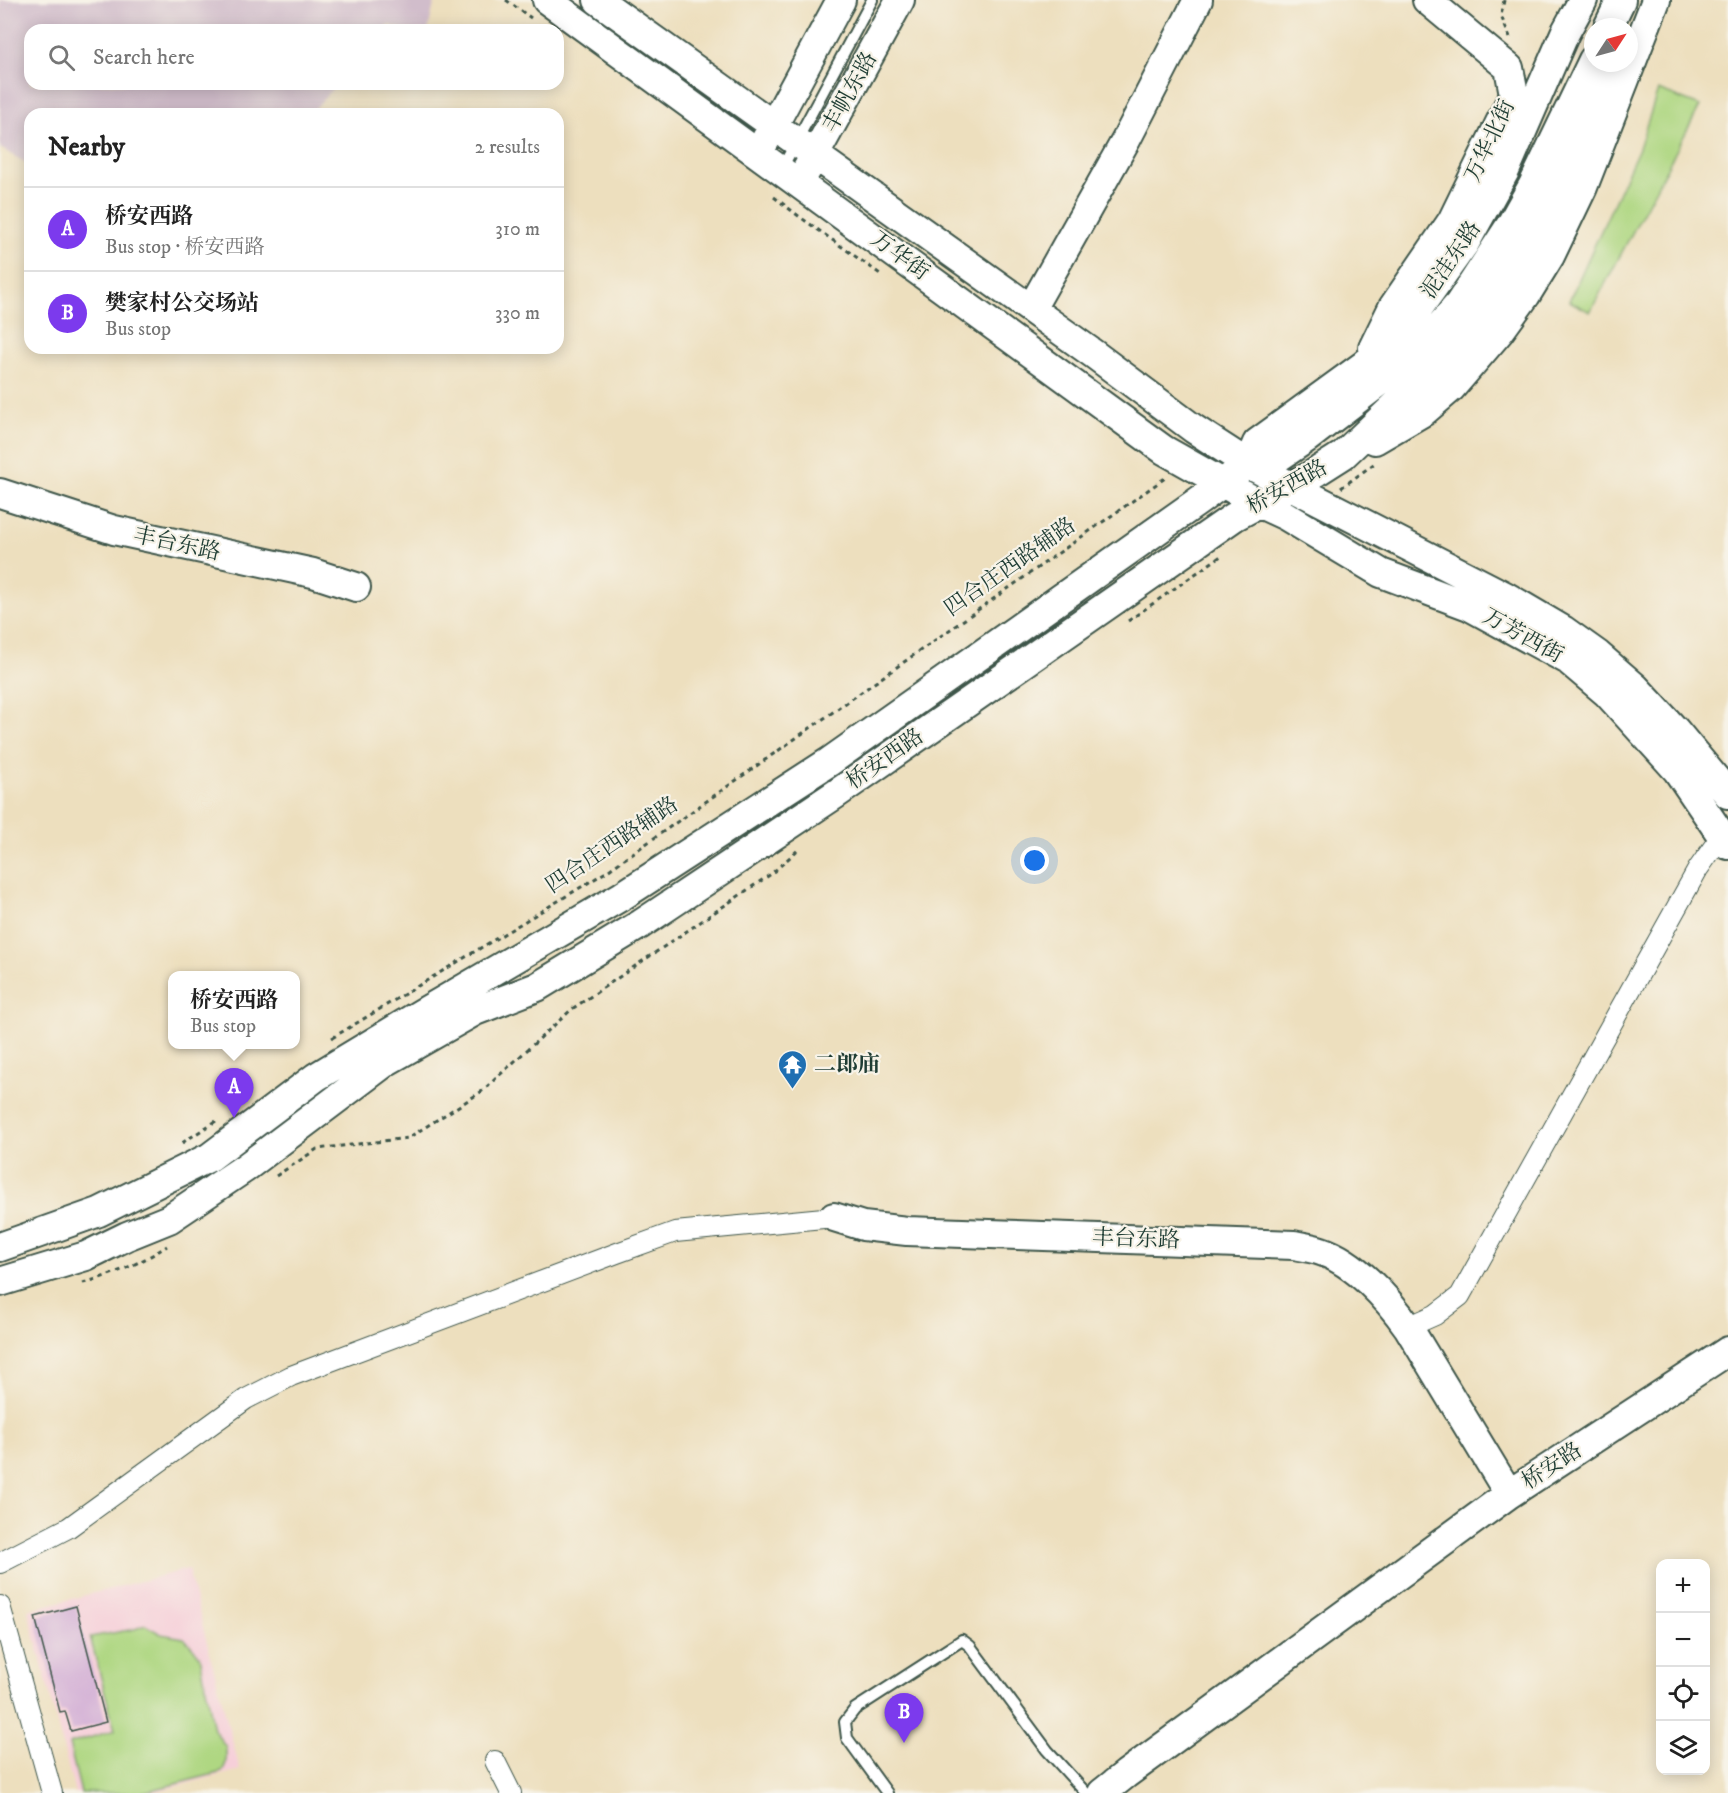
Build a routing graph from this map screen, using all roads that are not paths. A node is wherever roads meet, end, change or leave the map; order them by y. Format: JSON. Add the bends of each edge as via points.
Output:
{"nodes":[{"id":1,"x":598,"y":0,"type":"edge"},
{"id":2,"x":841,"y":0,"type":"edge"},
{"id":3,"x":872,"y":0,"type":"edge"},
{"id":4,"x":900,"y":0,"type":"edge"},
{"id":5,"x":1198,"y":0,"type":"edge"},
{"id":6,"x":1427,"y":0,"type":"edge"},
{"id":7,"x":1584,"y":0,"type":"edge"},
{"id":8,"x":1621,"y":0,"type":"edge"},
{"id":9,"x":1644,"y":0,"type":"edge"},
{"id":10,"x":1656,"y":0,"type":"edge"},
{"id":11,"x":543,"y":12,"type":"edge"},
{"id":12,"x":1612,"y":18,"type":"edge"},
{"id":13,"x":1636,"y":18,"type":"edge"},
{"id":14,"x":561,"y":24,"type":"edge"},
{"id":15,"x":564,"y":26,"type":"edge"},
{"id":16,"x":1590,"y":72,"type":"edge"},
{"id":17,"x":1610,"y":72,"type":"edge"},
{"id":18,"x":1577,"y":121,"type":"junction"},
{"id":19,"x":774,"y":124,"type":"junction"},
{"id":20,"x":806,"y":148,"type":"junction"},
{"id":21,"x":758,"y":153,"type":"junction"},
{"id":22,"x":790,"y":177,"type":"junction"},
{"id":23,"x":1031,"y":309,"type":"junction"},
{"id":24,"x":1364,"y":365,"type":"junction"},
{"id":25,"x":1343,"y":455,"type":"junction"},
{"id":26,"x":1248,"y":464,"type":"junction"},
{"id":27,"x":1222,"y":483,"type":"junction"},
{"id":28,"x":1293,"y":486,"type":"junction"},
{"id":29,"x":0,"y":493,"type":"edge"},
{"id":30,"x":1258,"y":503,"type":"junction"},
{"id":31,"x":356,"y":587,"type":"dead end"},
{"id":32,"x":1728,"y":794,"type":"edge"},
{"id":33,"x":1725,"y":840,"type":"edge"},
{"id":34,"x":834,"y":1217,"type":"joint"},
{"id":35,"x":0,"y":1247,"type":"edge"},
{"id":36,"x":0,"y":1282,"type":"edge"},
{"id":37,"x":1408,"y":1327,"type":"junction"},
{"id":38,"x":1728,"y":1351,"type":"edge"},
{"id":39,"x":1509,"y":1494,"type":"junction"},
{"id":40,"x":0,"y":1563,"type":"edge"},
{"id":41,"x":0,"y":1606,"type":"edge"},
{"id":42,"x":495,"y":1761,"type":"dead end"},
{"id":43,"x":52,"y":1793,"type":"edge"},
{"id":44,"x":511,"y":1793,"type":"edge"},
{"id":45,"x":886,"y":1793,"type":"edge"},
{"id":46,"x":1086,"y":1793,"type":"edge"},
{"id":47,"x":1102,"y":1793,"type":"edge"}],
"edges":[{"from":1,"to":19,"type":"main road","name":"万华街"},
{"from":2,"to":19,"type":"main road"},
{"from":3,"to":20,"type":"lane"},
{"from":4,"to":20,"type":"main road","name":"丰帆东路"},
{"from":5,"to":23,"type":"main road","via":[[1126,140]]},
{"from":6,"to":24,"type":"main road","name":"万华北街","via":[[1509,68],[1514,94],[1452,221],[1393,308]]},
{"from":7,"to":24,"type":"main road","name":"泥洼东路","via":[[1565,33],[1505,171],[1465,243],[1402,331]]},
{"from":8,"to":12,"type":"main road"},
{"from":9,"to":13,"type":"main road"},
{"from":10,"to":25,"type":"main road","via":[[1583,187],[1550,256],[1526,295],[1451,388],[1423,412]]},
{"from":11,"to":14,"type":"main road","name":"万华街"},
{"from":15,"to":21,"type":"main road","name":"万华街"},
{"from":16,"to":18,"type":"main road"},
{"from":17,"to":18,"type":"main road","name":"桥安西路"},
{"from":18,"to":25,"type":"main road","name":"桥安西路","via":[[1543,217],[1489,306],[1447,354]]},
{"from":18,"to":26,"type":"main road","name":"桥安西路","via":[[1533,185],[1484,269],[1432,335],[1407,361],[1279,457]]},
{"from":19,"to":20,"type":"main road","name":"万华街"},
{"from":19,"to":21,"type":"main road"},
{"from":20,"to":22,"type":"main road","name":"丰帆东路"},
{"from":20,"to":23,"type":"main road","name":"万华街"},
{"from":21,"to":22,"type":"main road","name":"万华街"},
{"from":22,"to":27,"type":"main road","name":"万华街","via":[[1164,450]]},
{"from":23,"to":26,"type":"main road","name":"万华街"},
{"from":24,"to":26,"type":"main road","name":"泥洼东路","via":[[1257,443]]},
{"from":25,"to":28,"type":"main road","name":"桥安西路"},
{"from":26,"to":27,"type":"main road","name":"桥安西路"},
{"from":26,"to":28,"type":"main road","name":"万华街"},
{"from":27,"to":30,"type":"main road","name":"万华街"},
{"from":27,"to":35,"type":"main road","name":"桥安西路","via":[[829,762],[622,896],[316,1077],[210,1157],[99,1212]]},
{"from":28,"to":30,"type":"main road","name":"桥安西路"},
{"from":28,"to":32,"type":"main road","name":"万芳西街","via":[[1563,630],[1635,687]]},
{"from":29,"to":31,"type":"main road","name":"丰台东路","via":[[114,530],[313,573]]},
{"from":30,"to":33,"type":"main road","name":"万芳西街","via":[[1381,573],[1469,606],[1568,660],[1607,693],[1677,770]]},
{"from":30,"to":36,"type":"main road","name":"桥安西路","via":[[641,924],[537,987],[475,1011],[387,1061],[245,1168],[169,1219],[86,1256]]},
{"from":33,"to":37,"type":"street","via":[[1698,869],[1460,1296],[1435,1315]]},
{"from":34,"to":37,"type":"main road","name":"丰台东路","via":[[863,1226],[907,1231],[1294,1245],[1322,1251],[1348,1265],[1389,1302]]},
{"from":34,"to":40,"type":"street","via":[[675,1233],[291,1376],[246,1399],[68,1528]]},
{"from":37,"to":39,"type":"main road","name":"桥安路"},
{"from":38,"to":39,"type":"main road","name":"桥安路"},
{"from":39,"to":47,"type":"main road"},
{"from":41,"to":43,"type":"street"},
{"from":42,"to":44,"type":"street"},
{"from":45,"to":46,"type":"lane","via":[[847,1738],[845,1722],[855,1709],[962,1640],[1047,1750]]}]}
